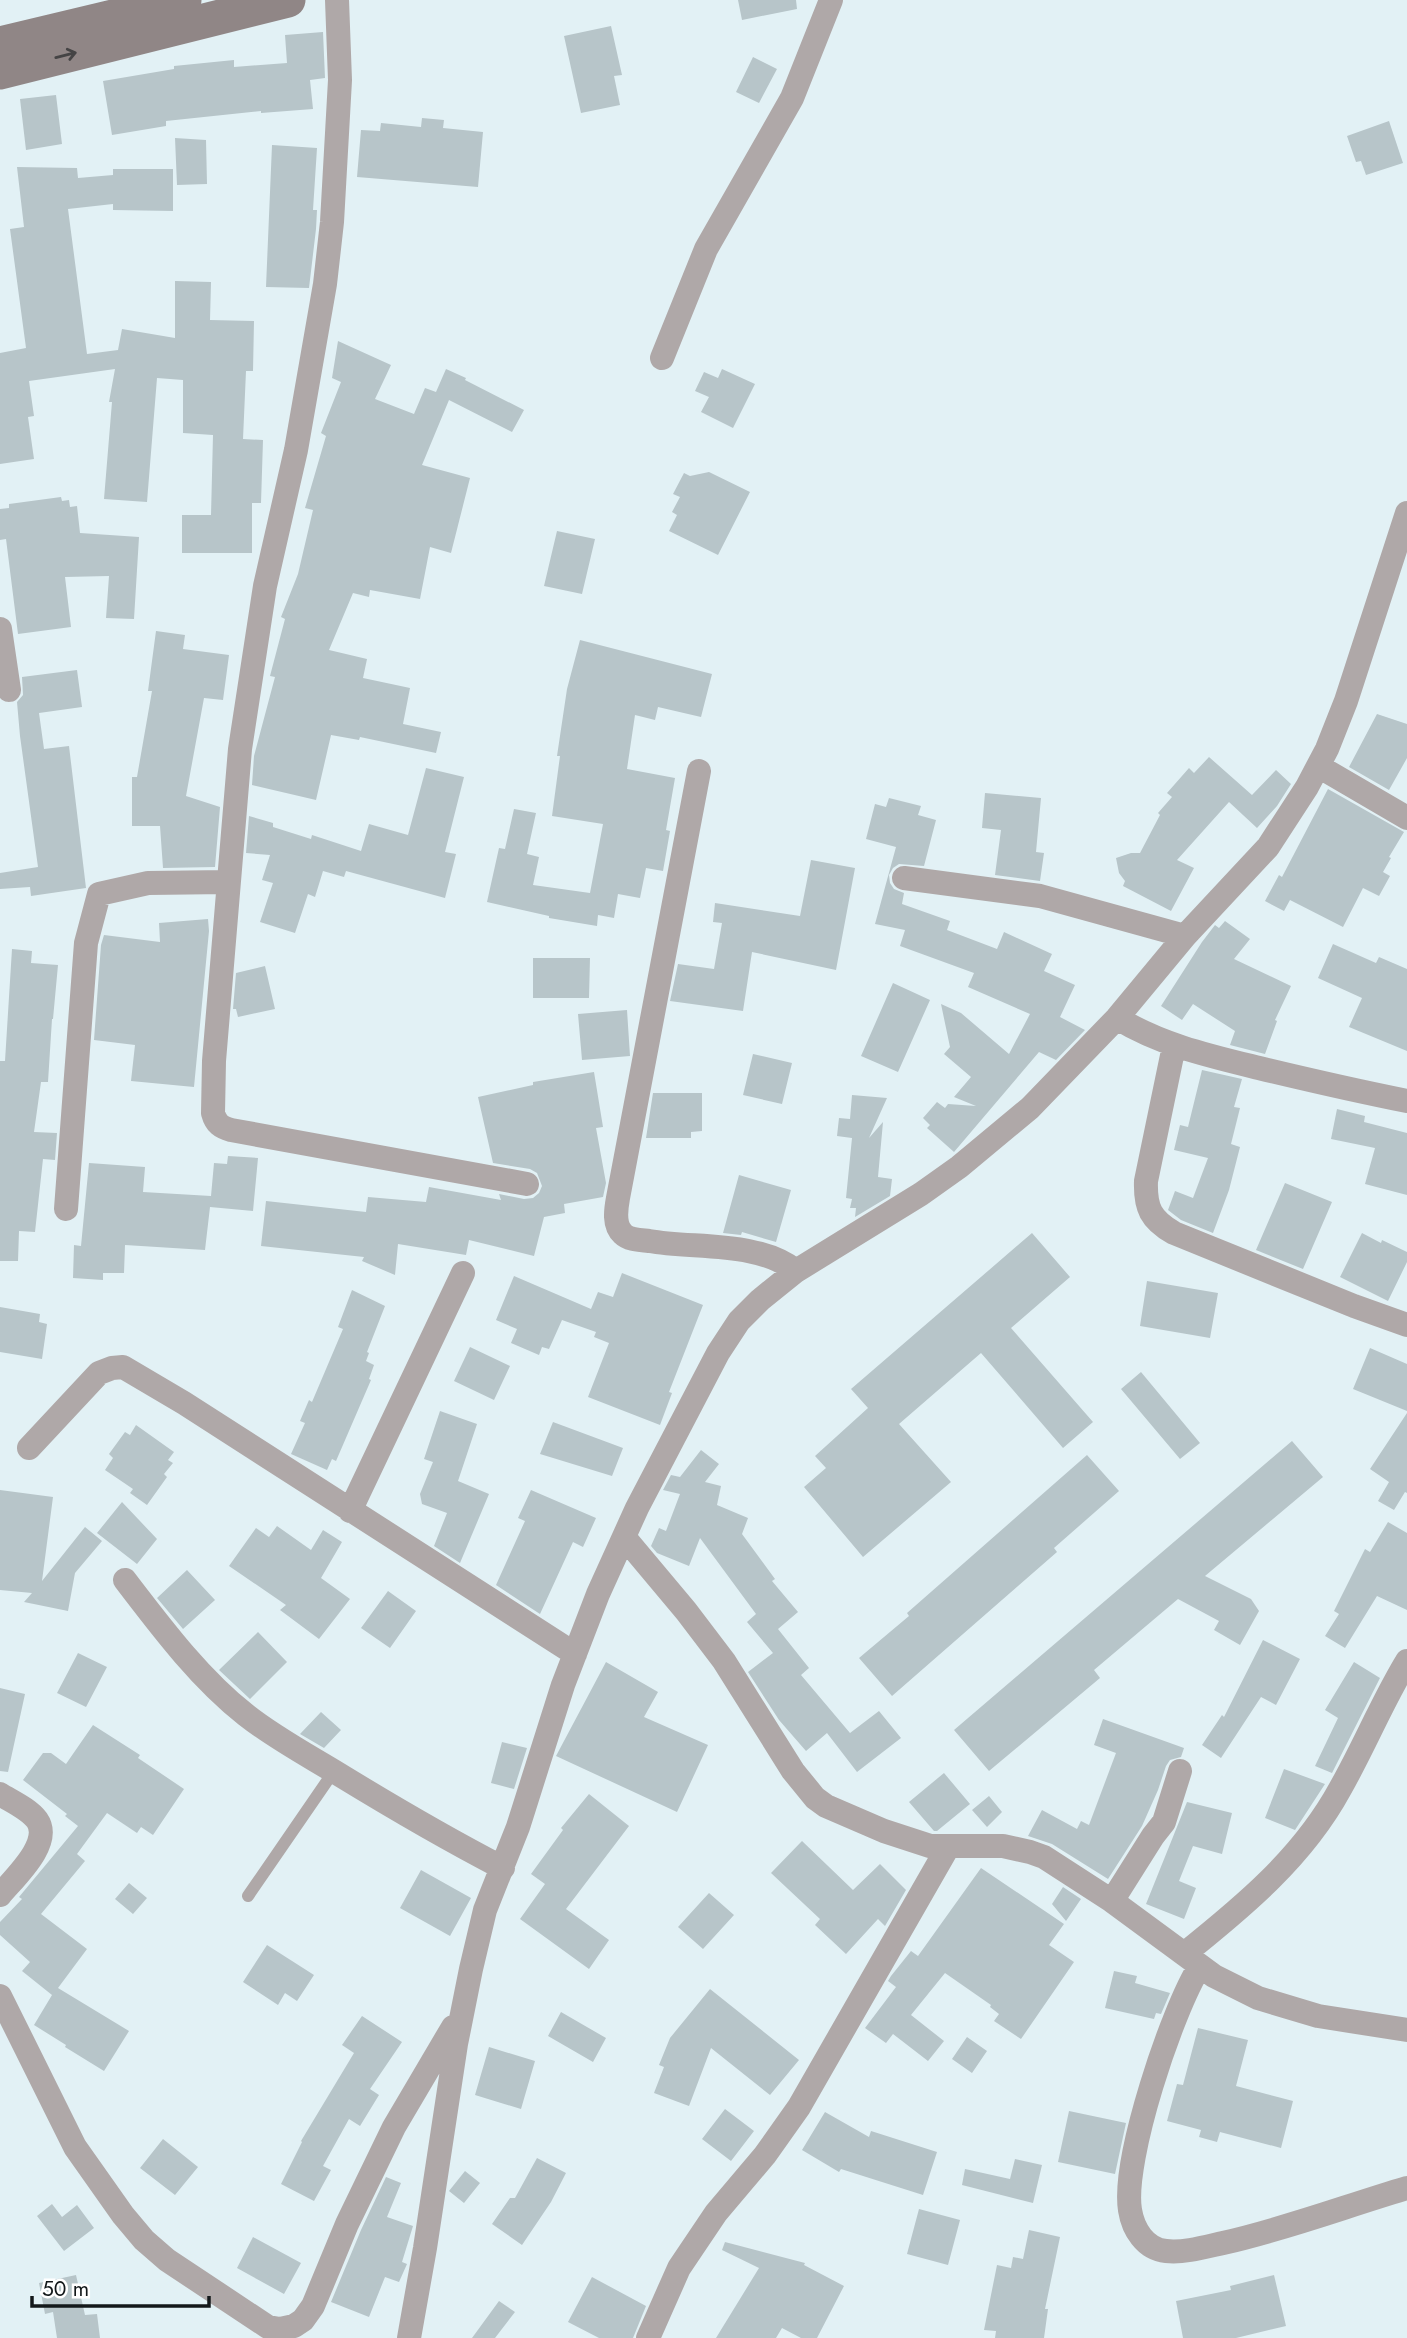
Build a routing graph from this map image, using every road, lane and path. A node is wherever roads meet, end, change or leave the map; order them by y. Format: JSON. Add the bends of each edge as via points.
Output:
{"nodes":[{"id":1,"x":184,"y":0,"type":"edge"},
{"id":2,"x":288,"y":0,"type":"edge"},
{"id":3,"x":337,"y":0,"type":"edge"},
{"id":4,"x":831,"y":0,"type":"edge"},
{"id":5,"x":0,"y":44,"type":"edge"},
{"id":6,"x":0,"y":72,"type":"edge"},
{"id":7,"x":662,"y":358,"type":"dead end"},
{"id":8,"x":1407,"y":513,"type":"edge"},
{"id":9,"x":0,"y":629,"type":"edge"},
{"id":10,"x":9,"y":690,"type":"dead end"},
{"id":11,"x":1318,"y":766,"type":"junction"},
{"id":12,"x":699,"y":771,"type":"dead end"},
{"id":13,"x":1407,"y":818,"type":"edge"},
{"id":14,"x":904,"y":878,"type":"dead end"},
{"id":15,"x":228,"y":882,"type":"junction"},
{"id":16,"x":1185,"y":936,"type":"junction"},
{"id":17,"x":1118,"y":1018,"type":"junction"},
{"id":18,"x":1174,"y":1046,"type":"junction"},
{"id":19,"x":1407,"y":1101,"type":"edge"},
{"id":20,"x":527,"y":1184,"type":"dead end"},
{"id":21,"x":66,"y":1209,"type":"dead end"},
{"id":22,"x":796,"y":1271,"type":"junction"},
{"id":23,"x":463,"y":1273,"type":"dead end"},
{"id":24,"x":1407,"y":1325,"type":"edge"},
{"id":25,"x":29,"y":1448,"type":"dead end"},
{"id":26,"x":350,"y":1511,"type":"junction"},
{"id":27,"x":624,"y":1537,"type":"junction"},
{"id":28,"x":125,"y":1580,"type":"dead end"},
{"id":29,"x":575,"y":1654,"type":"junction"},
{"id":30,"x":1407,"y":1661,"type":"edge"},
{"id":31,"x":334,"y":1771,"type":"junction"},
{"id":32,"x":1180,"y":1771,"type":"dead end"},
{"id":33,"x":0,"y":1794,"type":"edge"},
{"id":34,"x":948,"y":1847,"type":"junction"},
{"id":35,"x":503,"y":1868,"type":"junction"},
{"id":36,"x":0,"y":1895,"type":"edge"},
{"id":37,"x":248,"y":1896,"type":"dead end"},
{"id":38,"x":1112,"y":1901,"type":"junction"},
{"id":39,"x":1192,"y":1960,"type":"junction"},
{"id":40,"x":0,"y":1996,"type":"edge"},
{"id":41,"x":461,"y":2014,"type":"junction"},
{"id":42,"x":1407,"y":2030,"type":"edge"},
{"id":43,"x":1407,"y":2188,"type":"edge"},
{"id":44,"x":409,"y":2338,"type":"edge"},
{"id":45,"x":648,"y":2338,"type":"edge"}],
"edges":[{"from":1,"to":5,"type":"main road"},
{"from":6,"to":2,"type":"main road","one_way":true},
{"from":3,"to":15,"type":"street","via":[[341,80],[325,284],[296,450],[257,629]]},
{"from":4,"to":7,"type":"street","via":[[792,98],[706,249]]},
{"from":8,"to":11,"type":"street","via":[[1346,701]]},
{"from":9,"to":10,"type":"street"},
{"from":11,"to":13,"type":"street"},
{"from":11,"to":16,"type":"street","via":[[1268,847]]},
{"from":12,"to":22,"type":"street","via":[[618,1198],[617,1224],[631,1238],[764,1253]]},
{"from":14,"to":16,"type":"street","via":[[1040,896]]},
{"from":15,"to":20,"type":"street","via":[[211,1095],[221,1127]]},
{"from":15,"to":21,"type":"street","via":[[148,883],[100,894],[86,943]]},
{"from":16,"to":17,"type":"street"},
{"from":17,"to":18,"type":"street"},
{"from":17,"to":22,"type":"street","via":[[1030,1108],[959,1167],[883,1220]]},
{"from":18,"to":19,"type":"street"},
{"from":18,"to":24,"type":"street","via":[[1146,1181],[1147,1202],[1155,1220],[1174,1233]]},
{"from":22,"to":27,"type":"street","via":[[739,1321],[718,1353]]},
{"from":23,"to":26,"type":"street"},
{"from":25,"to":26,"type":"street","via":[[99,1373],[123,1367]]},
{"from":26,"to":29,"type":"street"},
{"from":27,"to":29,"type":"street"},
{"from":27,"to":34,"type":"street","via":[[724,1661],[815,1798],[838,1813],[884,1831]]},
{"from":28,"to":31,"type":"street","via":[[219,1691],[245,1714]]},
{"from":29,"to":35,"type":"street"},
{"from":30,"to":39,"type":"street","via":[[1339,1790],[1296,1852]]},
{"from":31,"to":35,"type":"street"},
{"from":31,"to":37,"type":"lane"},
{"from":32,"to":38,"type":"street","via":[[1164,1822]]},
{"from":33,"to":36,"type":"street","via":[[38,1821],[41,1839]]},
{"from":34,"to":38,"type":"street","via":[[1016,1847],[1044,1857]]},
{"from":34,"to":45,"type":"street","via":[[799,2107],[679,2268]]},
{"from":35,"to":41,"type":"street","via":[[485,1910]]},
{"from":38,"to":39,"type":"street"},
{"from":39,"to":42,"type":"street","via":[[1258,1998],[1318,2016]]},
{"from":39,"to":43,"type":"street","via":[[1146,2105],[1130,2189],[1130,2210],[1149,2246],[1164,2251],[1201,2248]]},
{"from":40,"to":41,"type":"street","via":[[75,2147],[144,2240],[184,2273],[268,2327],[280,2329],[303,2320],[313,2306],[394,2127]]},
{"from":41,"to":44,"type":"street"}]}
